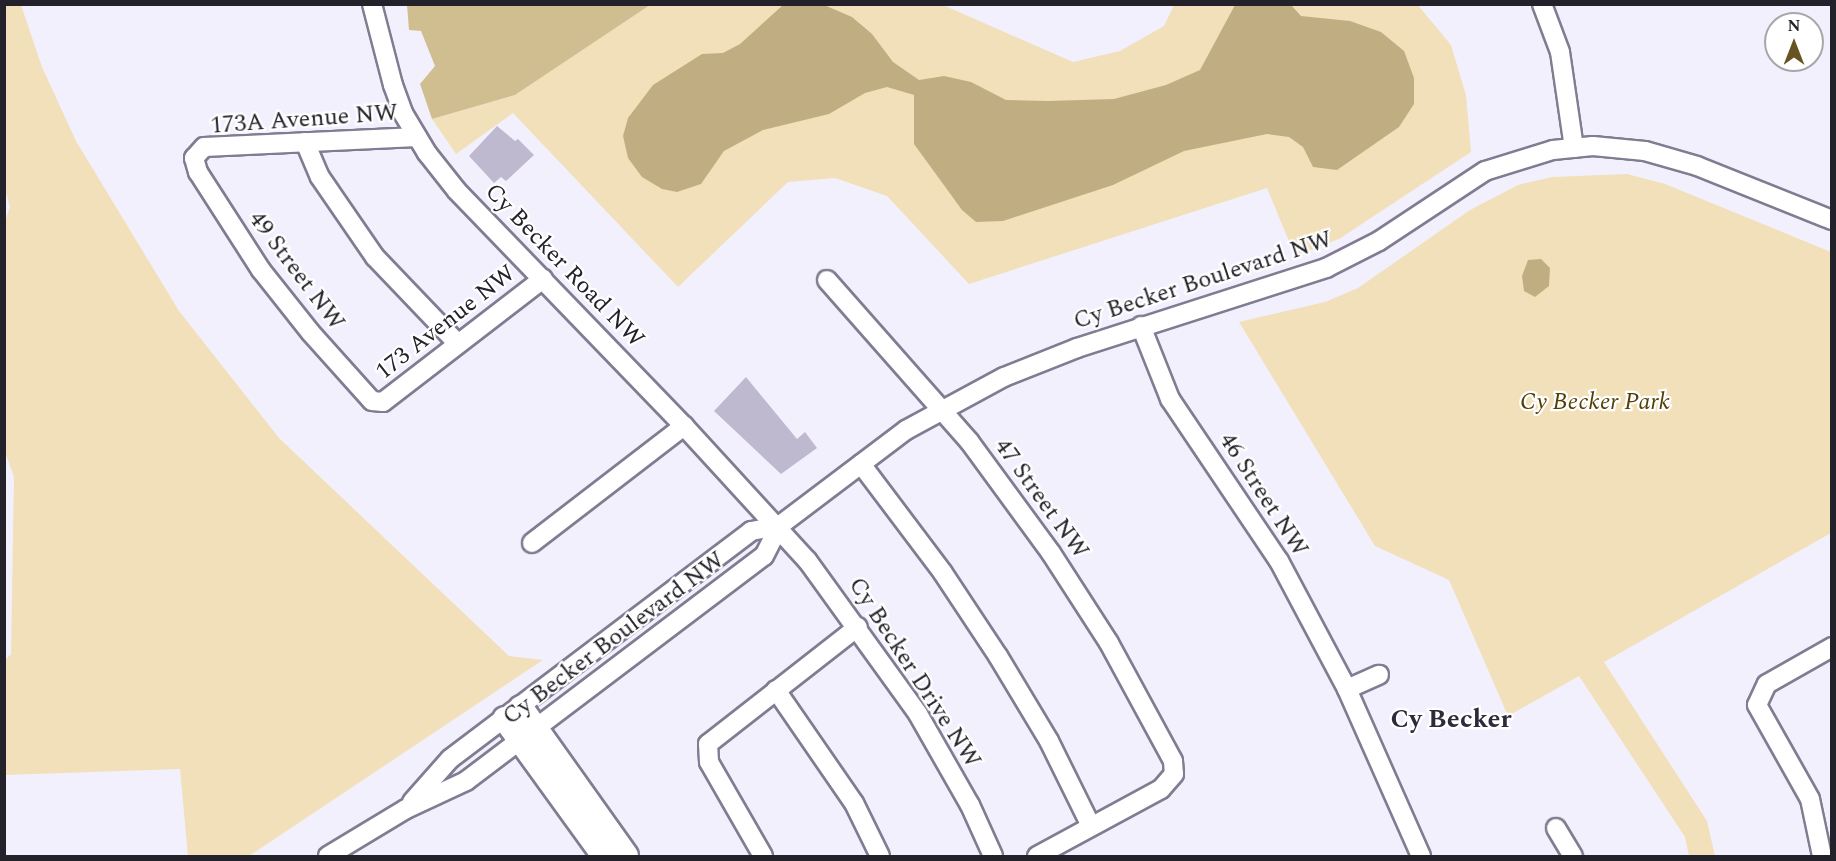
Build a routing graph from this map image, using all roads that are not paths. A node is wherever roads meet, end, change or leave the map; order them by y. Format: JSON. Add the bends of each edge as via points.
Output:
{"nodes":[{"id":1,"x":372,"y":4,"type":"edge"},
{"id":2,"x":1542,"y":4,"type":"edge"},
{"id":3,"x":417,"y":137,"type":"junction"},
{"id":4,"x":305,"y":142,"type":"junction"},
{"id":5,"x":1574,"y":148,"type":"junction"},
{"id":6,"x":195,"y":154,"type":"joint"},
{"id":7,"x":1832,"y":219,"type":"edge"},
{"id":8,"x":543,"y":279,"type":"junction"},
{"id":9,"x":827,"y":280,"type":"dead end"},
{"id":10,"x":1141,"y":326,"type":"junction"},
{"id":11,"x":458,"y":344,"type":"junction"},
{"id":12,"x":378,"y":403,"type":"joint"},
{"id":13,"x":942,"y":409,"type":"junction"},
{"id":14,"x":684,"y":426,"type":"junction"},
{"id":15,"x":861,"y":464,"type":"junction"},
{"id":16,"x":779,"y":526,"type":"junction"},
{"id":17,"x":532,"y":543,"type":"dead end"},
{"id":18,"x":858,"y":627,"type":"junction"},
{"id":19,"x":1832,"y":646,"type":"edge"},
{"id":20,"x":1379,"y":675,"type":"dead end"},
{"id":21,"x":1347,"y":689,"type":"junction"},
{"id":22,"x":776,"y":690,"type":"junction"},
{"id":23,"x":513,"y":713,"type":"junction"},
{"id":24,"x":528,"y":733,"type":"junction"},
{"id":25,"x":406,"y":809,"type":"junction"},
{"id":26,"x":1091,"y":826,"type":"junction"},
{"id":27,"x":1556,"y":828,"type":"dead end"},
{"id":28,"x":328,"y":856,"type":"edge"},
{"id":29,"x":604,"y":856,"type":"edge"},
{"id":30,"x":626,"y":856,"type":"edge"},
{"id":31,"x":763,"y":856,"type":"edge"},
{"id":32,"x":880,"y":856,"type":"edge"},
{"id":33,"x":993,"y":856,"type":"edge"},
{"id":34,"x":1037,"y":856,"type":"edge"},
{"id":35,"x":1421,"y":856,"type":"edge"},
{"id":36,"x":1573,"y":856,"type":"edge"},
{"id":37,"x":1822,"y":856,"type":"edge"}],
"edges":[{"from":1,"to":3,"type":"street","name":"Cy Becker Road NW","via":[[393,85]]},
{"from":2,"to":5,"type":"street","via":[[1560,52]]},
{"from":3,"to":4,"type":"street","name":"173A Avenue NW"},
{"from":3,"to":8,"type":"street","name":"Cy Becker Road NW","via":[[458,191]]},
{"from":4,"to":6,"type":"street","name":"173A Avenue NW","via":[[204,147]]},
{"from":4,"to":11,"type":"street","via":[[320,177],[375,257]]},
{"from":5,"to":7,"type":"street","name":"Cy Becker Boulevard NW","via":[[1617,147],[1670,157]]},
{"from":5,"to":10,"type":"street","name":"Cy Becker Boulevard NW","via":[[1528,156],[1485,171],[1379,241],[1326,268]]},
{"from":6,"to":12,"type":"street","name":"49 Street NW","via":[[198,172],[261,270],[310,333]]},
{"from":8,"to":11,"type":"street","name":"173 Avenue NW"},
{"from":8,"to":14,"type":"street","name":"Cy Becker Road NW"},
{"from":9,"to":13,"type":"street","name":"47 Street NW"},
{"from":10,"to":13,"type":"street","name":"Cy Becker Boulevard NW","via":[[1004,377]]},
{"from":10,"to":21,"type":"street","name":"46 Street NW","via":[[1170,399],[1279,561]]},
{"from":11,"to":12,"type":"street","name":"173 Avenue NW"},
{"from":13,"to":15,"type":"street","name":"Cy Becker Boulevard NW"},
{"from":13,"to":26,"type":"street","name":"47 Street NW","via":[[1077,591],[1168,750],[1174,774],[1161,789]]},
{"from":14,"to":16,"type":"street","name":"Cy Becker Road NW"},
{"from":14,"to":17,"type":"street"},
{"from":15,"to":16,"type":"street","name":"Cy Becker Boulevard NW"},
{"from":15,"to":26,"type":"street","via":[[943,573],[998,656],[1049,741]]},
{"from":16,"to":18,"type":"street","name":"Cy Becker Drive NW"},
{"from":16,"to":23,"type":"street","name":"Cy Becker Boulevard NW","via":[[751,531]]},
{"from":16,"to":24,"type":"street","name":"Cy Becker Boulevard NW","via":[[764,556]]},
{"from":18,"to":22,"type":"street"},
{"from":18,"to":33,"type":"street","name":"Cy Becker Drive NW","via":[[930,734]]},
{"from":19,"to":37,"type":"street","via":[[1767,684],[1758,698],[1760,716],[1787,754],[1810,799]]},
{"from":20,"to":21,"type":"street"},
{"from":21,"to":35,"type":"street","name":"46 Street NW"},
{"from":22,"to":31,"type":"street","via":[[716,736],[708,744],[707,753]]},
{"from":22,"to":32,"type":"street","via":[[854,803]]},
{"from":23,"to":24,"type":"main road"},
{"from":23,"to":25,"type":"street","name":"Cy Becker Boulevard NW","via":[[450,759]]},
{"from":24,"to":25,"type":"street","name":"Cy Becker Boulevard NW","via":[[466,781]]},
{"from":24,"to":29,"type":"main road"},
{"from":24,"to":30,"type":"main road"},
{"from":25,"to":28,"type":"street"},
{"from":26,"to":34,"type":"street"},
{"from":27,"to":36,"type":"street"}]}
